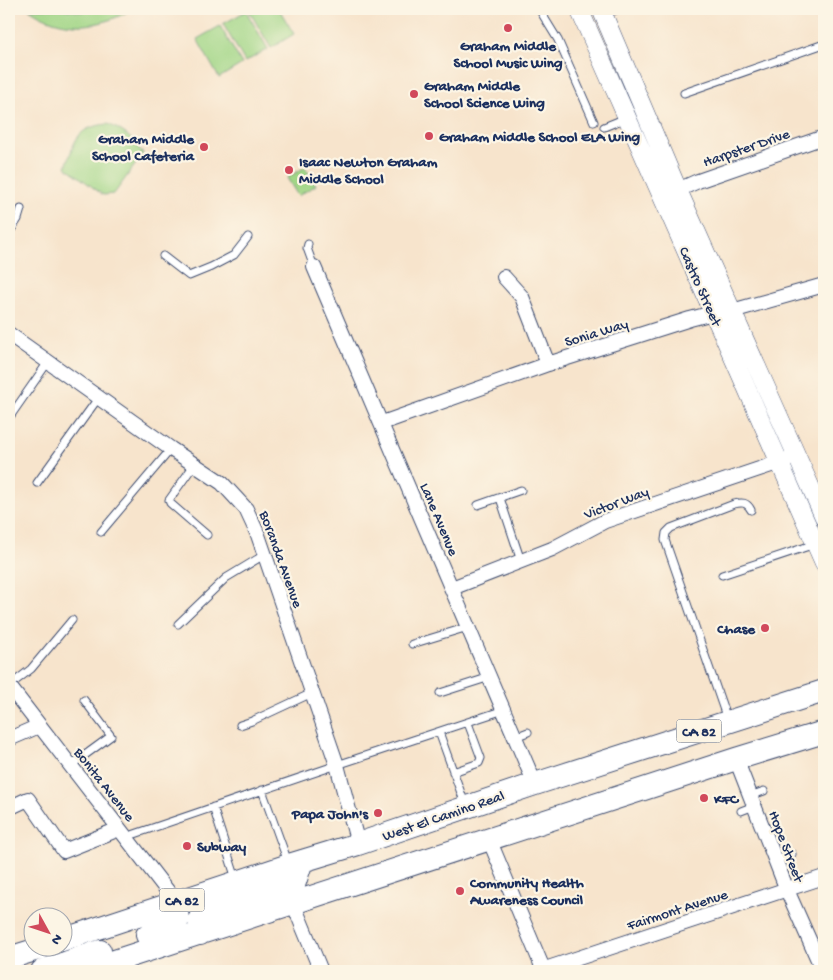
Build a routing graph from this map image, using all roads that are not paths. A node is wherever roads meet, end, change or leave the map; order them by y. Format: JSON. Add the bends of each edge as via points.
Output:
{"nodes":[{"id":1,"x":539,"y":9,"type":"edge"},
{"id":2,"x":579,"y":9,"type":"edge"},
{"id":3,"x":608,"y":10,"type":"edge"},
{"id":4,"x":824,"y":44,"type":"edge"},
{"id":5,"x":684,"y":93,"type":"dead end"},
{"id":6,"x":627,"y":118,"type":"junction"},
{"id":7,"x":594,"y":122,"type":"dead end"},
{"id":8,"x":604,"y":127,"type":"dead end"},
{"id":9,"x":824,"y":137,"type":"edge"},
{"id":10,"x":678,"y":190,"type":"junction"},
{"id":11,"x":21,"y":209,"type":"dead end"},
{"id":12,"x":9,"y":233,"type":"edge"},
{"id":13,"x":248,"y":237,"type":"dead end"},
{"id":14,"x":308,"y":244,"type":"dead end"},
{"id":15,"x":163,"y":256,"type":"dead end"},
{"id":16,"x":314,"y":267,"type":"joint"},
{"id":17,"x":504,"y":277,"type":"dead end"},
{"id":18,"x":824,"y":285,"type":"edge"},
{"id":19,"x":732,"y":311,"type":"junction"},
{"id":20,"x":713,"y":314,"type":"junction"},
{"id":21,"x":11,"y":339,"type":"edge"},
{"id":22,"x":48,"y":362,"type":"junction"},
{"id":23,"x":548,"y":364,"type":"junction"},
{"id":24,"x":99,"y":398,"type":"junction"},
{"id":25,"x":9,"y":418,"type":"edge"},
{"id":26,"x":382,"y":423,"type":"junction"},
{"id":27,"x":171,"y":449,"type":"junction"},
{"id":28,"x":797,"y":457,"type":"junction"},
{"id":29,"x":779,"y":462,"type":"junction"},
{"id":30,"x":194,"y":465,"type":"junction"},
{"id":31,"x":37,"y":483,"type":"dead end"},
{"id":32,"x":521,"y":490,"type":"dead end"},
{"id":33,"x":500,"y":498,"type":"junction"},
{"id":34,"x":478,"y":506,"type":"dead end"},
{"id":35,"x":751,"y":510,"type":"dead end"},
{"id":36,"x":824,"y":517,"type":"edge"},
{"id":37,"x":101,"y":532,"type":"dead end"},
{"id":38,"x":207,"y":535,"type":"dead end"},
{"id":39,"x":816,"y":544,"type":"junction"},
{"id":40,"x":264,"y":555,"type":"junction"},
{"id":41,"x":520,"y":561,"type":"junction"},
{"id":42,"x":824,"y":563,"type":"edge"},
{"id":43,"x":722,"y":575,"type":"dead end"},
{"id":44,"x":452,"y":588,"type":"junction"},
{"id":45,"x":72,"y":620,"type":"dead end"},
{"id":46,"x":178,"y":624,"type":"dead end"},
{"id":47,"x":469,"y":627,"type":"junction"},
{"id":48,"x":412,"y":644,"type":"dead end"},
{"id":49,"x":490,"y":677,"type":"junction"},
{"id":50,"x":9,"y":686,"type":"edge"},
{"id":51,"x":824,"y":691,"type":"edge"},
{"id":52,"x":312,"y":693,"type":"junction"},
{"id":53,"x":440,"y":693,"type":"dead end"},
{"id":54,"x":84,"y":700,"type":"dead end"},
{"id":55,"x":504,"y":710,"type":"junction"},
{"id":56,"x":728,"y":722,"type":"junction"},
{"id":57,"x":468,"y":723,"type":"junction"},
{"id":58,"x":240,"y":725,"type":"dead end"},
{"id":59,"x":39,"y":726,"type":"junction"},
{"id":60,"x":438,"y":732,"type":"junction"},
{"id":61,"x":813,"y":738,"type":"edge"},
{"id":62,"x":9,"y":739,"type":"edge"},
{"id":63,"x":736,"y":759,"type":"junction"},
{"id":64,"x":337,"y":765,"type":"junction"},
{"id":65,"x":70,"y":766,"type":"junction"},
{"id":66,"x":453,"y":772,"type":"junction"},
{"id":67,"x":535,"y":784,"type":"junction"},
{"id":68,"x":262,"y":790,"type":"junction"},
{"id":69,"x":764,"y":790,"type":"dead end"},
{"id":70,"x":748,"y":804,"type":"junction"},
{"id":71,"x":213,"y":807,"type":"junction"},
{"id":72,"x":466,"y":807,"type":"junction"},
{"id":73,"x":9,"y":808,"type":"edge"},
{"id":74,"x":122,"y":833,"type":"junction"},
{"id":75,"x":489,"y":839,"type":"junction"},
{"id":76,"x":358,"y":844,"type":"junction"},
{"id":77,"x":792,"y":854,"type":"dead end"},
{"id":78,"x":775,"y":860,"type":"junction"},
{"id":79,"x":295,"y":862,"type":"junction"},
{"id":80,"x":824,"y":877,"type":"edge"},
{"id":81,"x":237,"y":881,"type":"junction"},
{"id":82,"x":787,"y":890,"type":"junction"},
{"id":83,"x":176,"y":902,"type":"junction"},
{"id":84,"x":293,"y":903,"type":"junction"},
{"id":85,"x":200,"y":934,"type":"junction"},
{"id":86,"x":72,"y":937,"type":"edge"},
{"id":87,"x":22,"y":954,"type":"edge"},
{"id":88,"x":9,"y":958,"type":"edge"},
{"id":89,"x":42,"y":971,"type":"edge"},
{"id":90,"x":84,"y":971,"type":"edge"},
{"id":91,"x":321,"y":971,"type":"edge"},
{"id":92,"x":542,"y":971,"type":"edge"},
{"id":93,"x":824,"y":971,"type":"edge"}],
"edges":[{"from":1,"to":7,"type":"lane","via":[[558,40]]},
{"from":2,"to":6,"type":"street","name":"Castro Street"},
{"from":3,"to":10,"type":"street","name":"Castro Street"},
{"from":4,"to":5,"type":"lane"},
{"from":6,"to":8,"type":"lane"},
{"from":6,"to":20,"type":"street","name":"Castro Street"},
{"from":9,"to":10,"type":"street","name":"Harpster Drive"},
{"from":10,"to":19,"type":"street","name":"Castro Street"},
{"from":11,"to":12,"type":"lane"},
{"from":13,"to":15,"type":"lane","via":[[234,255],[189,276]]},
{"from":14,"to":16,"type":"lane","via":[[306,248]]},
{"from":16,"to":26,"type":"street","name":"Lane Avenue"},
{"from":17,"to":23,"type":"street","via":[[522,297]]},
{"from":18,"to":19,"type":"street","name":"Sonia Way"},
{"from":19,"to":20,"type":"street","name":"Sonia Way"},
{"from":19,"to":28,"type":"street","name":"Castro Street"},
{"from":20,"to":23,"type":"street","name":"Sonia Way"},
{"from":20,"to":29,"type":"street","name":"Castro Street"},
{"from":21,"to":22,"type":"street","name":"Boranda Avenue"},
{"from":22,"to":24,"type":"street","name":"Boranda Avenue"},
{"from":22,"to":25,"type":"lane"},
{"from":23,"to":26,"type":"street","name":"Sonia Way"},
{"from":24,"to":27,"type":"street","name":"Boranda Avenue"},
{"from":24,"to":31,"type":"lane"},
{"from":26,"to":44,"type":"street","name":"Lane Avenue"},
{"from":27,"to":30,"type":"street","name":"Boranda Avenue"},
{"from":27,"to":37,"type":"lane"},
{"from":28,"to":29,"type":"street","name":"Victor Way"},
{"from":28,"to":36,"type":"street","name":"Castro Street"},
{"from":29,"to":39,"type":"street","name":"Castro Street"},
{"from":29,"to":41,"type":"street","name":"Victor Way","via":[[605,520],[552,549]]},
{"from":30,"to":38,"type":"lane","via":[[169,500]]},
{"from":30,"to":40,"type":"street","name":"Boranda Avenue","via":[[222,483],[246,509]]},
{"from":32,"to":33,"type":"lane"},
{"from":33,"to":34,"type":"lane"},
{"from":33,"to":41,"type":"lane"},
{"from":35,"to":56,"type":"lane","via":[[742,502],[734,504],[671,528],[665,540]]},
{"from":39,"to":42,"type":"street","name":"Castro Street"},
{"from":39,"to":43,"type":"lane"},
{"from":40,"to":46,"type":"lane","via":[[226,578]]},
{"from":40,"to":52,"type":"street","name":"Boranda Avenue"},
{"from":41,"to":44,"type":"street","name":"Victor Way"},
{"from":44,"to":47,"type":"street","name":"Lane Avenue"},
{"from":45,"to":50,"type":"lane","via":[[31,669]]},
{"from":47,"to":48,"type":"lane"},
{"from":47,"to":49,"type":"street","name":"Lane Avenue"},
{"from":49,"to":53,"type":"lane"},
{"from":49,"to":55,"type":"street","name":"Lane Avenue"},
{"from":50,"to":59,"type":"street","name":"Bonita Avenue"},
{"from":51,"to":56,"type":"main road","name":"West El Camino Real","number":"CA 82"},
{"from":52,"to":58,"type":"lane"},
{"from":52,"to":64,"type":"street","name":"Boranda Avenue"},
{"from":54,"to":65,"type":"lane","via":[[111,736]]},
{"from":55,"to":57,"type":"lane"},
{"from":55,"to":67,"type":"street","name":"Lane Avenue","via":[[522,735]]},
{"from":56,"to":67,"type":"main road","name":"West El Camino Real","number":"CA 82","via":[[608,757]]},
{"from":57,"to":60,"type":"lane"},
{"from":57,"to":66,"type":"lane","via":[[481,760],[479,764]]},
{"from":59,"to":62,"type":"street"},
{"from":59,"to":65,"type":"street","name":"Bonita Avenue"},
{"from":60,"to":64,"type":"lane"},
{"from":60,"to":66,"type":"lane"},
{"from":61,"to":63,"type":"main road","number":"CA 82"},
{"from":63,"to":70,"type":"street","name":"Hope Street"},
{"from":63,"to":75,"type":"main road","number":"CA 82","via":[[673,783]]},
{"from":64,"to":68,"type":"lane"},
{"from":64,"to":76,"type":"street","name":"Boranda Avenue"},
{"from":65,"to":74,"type":"street","name":"Bonita Avenue"},
{"from":66,"to":72,"type":"lane"},
{"from":67,"to":72,"type":"main road","name":"West El Camino Real","number":"CA 82"},
{"from":68,"to":71,"type":"lane"},
{"from":68,"to":79,"type":"lane"},
{"from":69,"to":70,"type":"lane"},
{"from":70,"to":78,"type":"street","name":"Hope Street"},
{"from":71,"to":74,"type":"lane"},
{"from":71,"to":81,"type":"lane"},
{"from":72,"to":76,"type":"main road","name":"West El Camino Real","number":"CA 82"},
{"from":73,"to":74,"type":"street","via":[[28,799],[64,851]]},
{"from":74,"to":83,"type":"street","name":"Bonita Avenue"},
{"from":75,"to":84,"type":"main road","number":"CA 82"},
{"from":75,"to":92,"type":"street"},
{"from":76,"to":79,"type":"main road","name":"West El Camino Real","number":"CA 82"},
{"from":77,"to":78,"type":"lane"},
{"from":78,"to":82,"type":"street","name":"Hope Street"},
{"from":79,"to":81,"type":"main road","name":"West El Camino Real","number":"CA 82"},
{"from":79,"to":85,"type":"main road","via":[[294,885],[201,916]]},
{"from":80,"to":82,"type":"street","name":"Fairmont Avenue"},
{"from":81,"to":83,"type":"main road","name":"West El Camino Real","number":"CA 82"},
{"from":82,"to":92,"type":"street","name":"Fairmont Avenue"},
{"from":82,"to":93,"type":"street","name":"Hope Street"},
{"from":83,"to":86,"type":"main road","name":"West El Camino Real","number":"CA 82"},
{"from":83,"to":89,"type":"main road","via":[[178,920],[175,925]]},
{"from":84,"to":85,"type":"main road","number":"CA 82"},
{"from":84,"to":91,"type":"street"},
{"from":85,"to":90,"type":"main road","number":"CA 82"},
{"from":87,"to":88,"type":"main road"}]}
